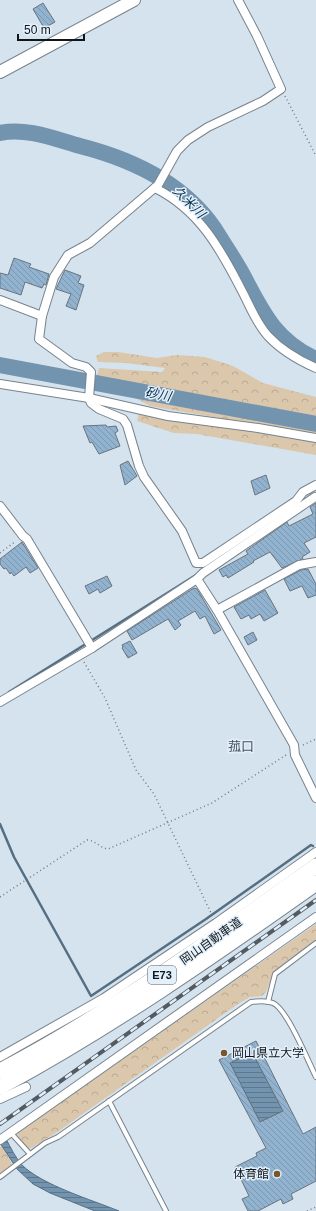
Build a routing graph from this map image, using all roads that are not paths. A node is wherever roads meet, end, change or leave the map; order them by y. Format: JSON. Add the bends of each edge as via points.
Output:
{"nodes":[{"id":1,"x":134,"y":0,"type":"edge"},
{"id":2,"x":238,"y":0,"type":"edge"},
{"id":3,"x":0,"y":72,"type":"edge"},
{"id":4,"x":157,"y":186,"type":"junction"},
{"id":5,"x":0,"y":300,"type":"edge"},
{"id":6,"x":42,"y":316,"type":"junction"},
{"id":7,"x":316,"y":368,"type":"edge"},
{"id":8,"x":0,"y":384,"type":"edge"},
{"id":9,"x":89,"y":394,"type":"junction"},
{"id":10,"x":316,"y":438,"type":"edge"},
{"id":11,"x":316,"y":485,"type":"edge"},
{"id":12,"x":315,"y":497,"type":"edge"},
{"id":13,"x":0,"y":506,"type":"edge"},
{"id":14,"x":316,"y":562,"type":"edge"},
{"id":15,"x":202,"y":569,"type":"junction"},
{"id":16,"x":197,"y":579,"type":"junction"},
{"id":17,"x":217,"y":610,"type":"junction"},
{"id":18,"x":89,"y":644,"type":"junction"},
{"id":19,"x":0,"y":702,"type":"edge"},
{"id":20,"x":316,"y":798,"type":"edge"},
{"id":21,"x":316,"y":852,"type":"edge"},
{"id":22,"x":316,"y":866,"type":"edge"},
{"id":23,"x":316,"y":883,"type":"edge"},
{"id":24,"x":316,"y":917,"type":"edge"},
{"id":25,"x":316,"y":943,"type":"edge"},
{"id":26,"x":268,"y":1002,"type":"junction"},
{"id":27,"x":0,"y":1057,"type":"edge"},
{"id":28,"x":0,"y":1071,"type":"edge"},
{"id":29,"x":316,"y":1077,"type":"edge"},
{"id":30,"x":0,"y":1087,"type":"edge"},
{"id":31,"x":26,"y":1087,"type":"dead end"},
{"id":32,"x":0,"y":1100,"type":"edge"},
{"id":33,"x":109,"y":1100,"type":"junction"},
{"id":34,"x":9,"y":1136,"type":"edge"},
{"id":35,"x":29,"y":1155,"type":"junction"},
{"id":36,"x":0,"y":1177,"type":"edge"},
{"id":37,"x":166,"y":1211,"type":"edge"}],
"edges":[{"from":1,"to":3,"type":"main road"},
{"from":2,"to":4,"type":"street","via":[[281,89],[188,140],[177,151]]},
{"from":4,"to":6,"type":"street","via":[[90,243],[68,254],[54,277]]},
{"from":4,"to":7,"type":"street","via":[[183,205],[210,235],[257,321],[268,336],[287,352]]},
{"from":5,"to":6,"type":"street"},
{"from":6,"to":9,"type":"street","via":[[38,339],[72,363],[86,367],[91,372]]},
{"from":8,"to":9,"type":"street"},
{"from":9,"to":10,"type":"street","via":[[168,416]]},
{"from":9,"to":15,"type":"street","via":[[91,403],[123,419],[127,425],[144,477],[182,531],[196,563]]},
{"from":11,"to":15,"type":"street","via":[[303,492],[290,506]]},
{"from":12,"to":15,"type":"street"},
{"from":13,"to":18,"type":"street","via":[[27,539],[46,568]]},
{"from":14,"to":17,"type":"street","via":[[299,565]]},
{"from":15,"to":16,"type":"street"},
{"from":16,"to":17,"type":"street"},
{"from":16,"to":18,"type":"street"},
{"from":17,"to":20,"type":"street","via":[[294,745],[295,755]]},
{"from":18,"to":19,"type":"street","via":[[79,656]]},
{"from":21,"to":27,"type":"street","via":[[104,998]]},
{"from":22,"to":28,"type":"highway","name":"岡山自動車道","number":"E73","via":[[183,961],[113,1007]]},
{"from":23,"to":30,"type":"highway","name":"岡山自動車道","number":"E73","via":[[120,1018]]},
{"from":24,"to":34,"type":"street"},
{"from":25,"to":26,"type":"lane","via":[[274,974]]},
{"from":26,"to":29,"type":"lane","via":[[284,1012]]},
{"from":26,"to":33,"type":"lane","via":[[251,1002],[244,1006]]},
{"from":31,"to":32,"type":"street"},
{"from":33,"to":35,"type":"lane"},
{"from":33,"to":37,"type":"lane"},
{"from":34,"to":35,"type":"lane"},
{"from":35,"to":36,"type":"lane"}]}
